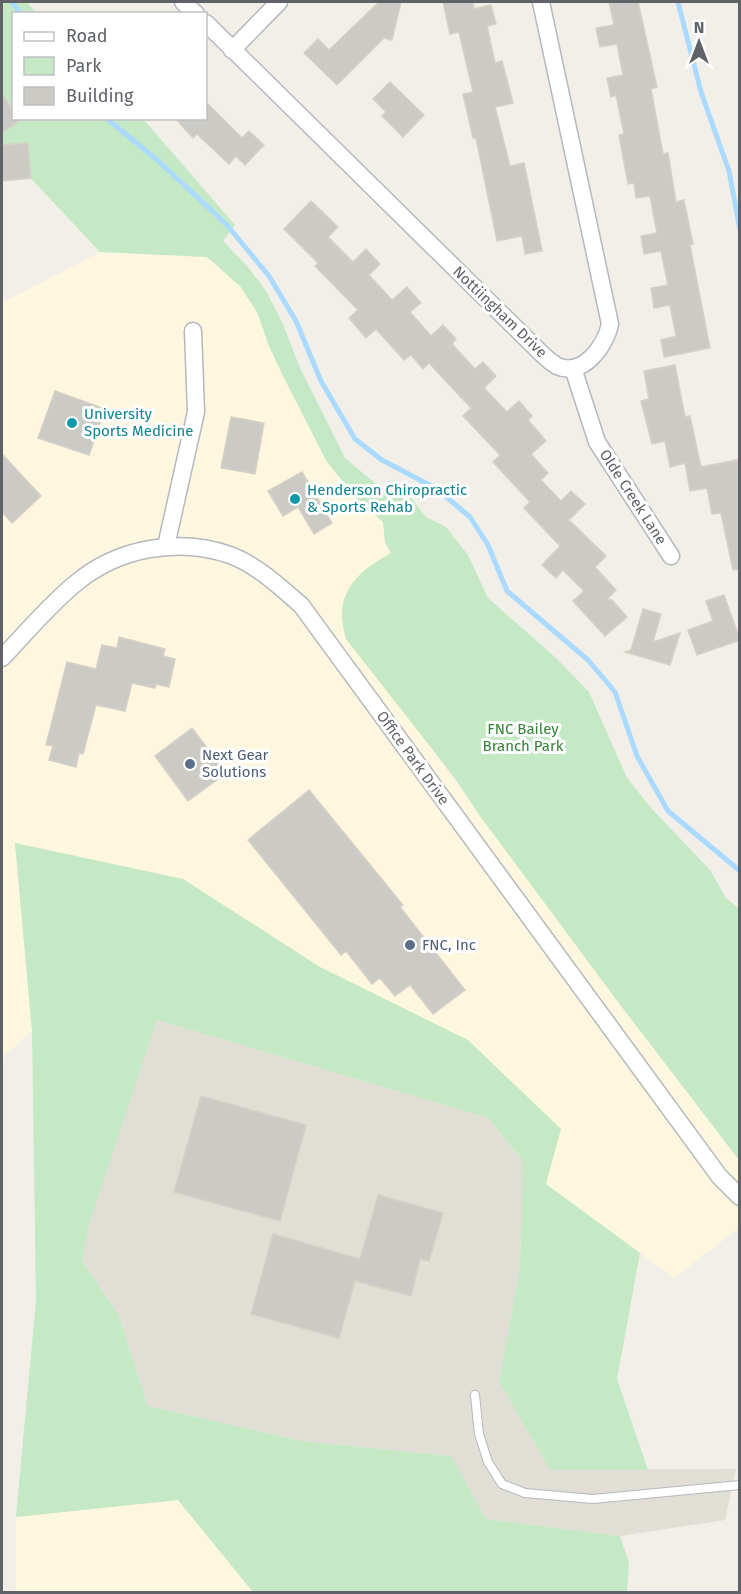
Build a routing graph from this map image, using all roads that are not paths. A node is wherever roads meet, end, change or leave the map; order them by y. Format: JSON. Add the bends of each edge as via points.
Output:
{"nodes":[{"id":1,"x":279,"y":2,"type":"edge"},
{"id":2,"x":541,"y":2,"type":"edge"},
{"id":3,"x":207,"y":24,"type":"edge"},
{"id":4,"x":232,"y":50,"type":"junction"},
{"id":5,"x":193,"y":330,"type":"dead end"},
{"id":6,"x":573,"y":368,"type":"junction"},
{"id":7,"x":166,"y":546,"type":"junction"},
{"id":8,"x":672,"y":556,"type":"dead end"},
{"id":9,"x":2,"y":658,"type":"edge"},
{"id":10,"x":740,"y":1197,"type":"edge"},
{"id":11,"x":475,"y":1395,"type":"dead end"},
{"id":12,"x":740,"y":1485,"type":"edge"}],
"edges":[{"from":1,"to":4,"type":"street"},
{"from":2,"to":6,"type":"street","via":[[610,324],[592,358]]},
{"from":3,"to":4,"type":"street","name":"Nottiingham Drive"},
{"from":4,"to":6,"type":"street","name":"Nottiingham Drive","via":[[542,354],[558,366]]},
{"from":5,"to":7,"type":"street","via":[[196,412]]},
{"from":6,"to":8,"type":"street","name":"Olde Creek Lane","via":[[597,442]]},
{"from":7,"to":9,"type":"street","name":"Office Park Drive","via":[[118,556],[76,583]]},
{"from":7,"to":10,"type":"street","name":"Office Park Drive","via":[[200,547],[232,556],[268,577],[301,605],[719,1176]]},
{"from":11,"to":12,"type":"lane","via":[[479,1434],[488,1462],[502,1484],[525,1493],[593,1499]]}]}
